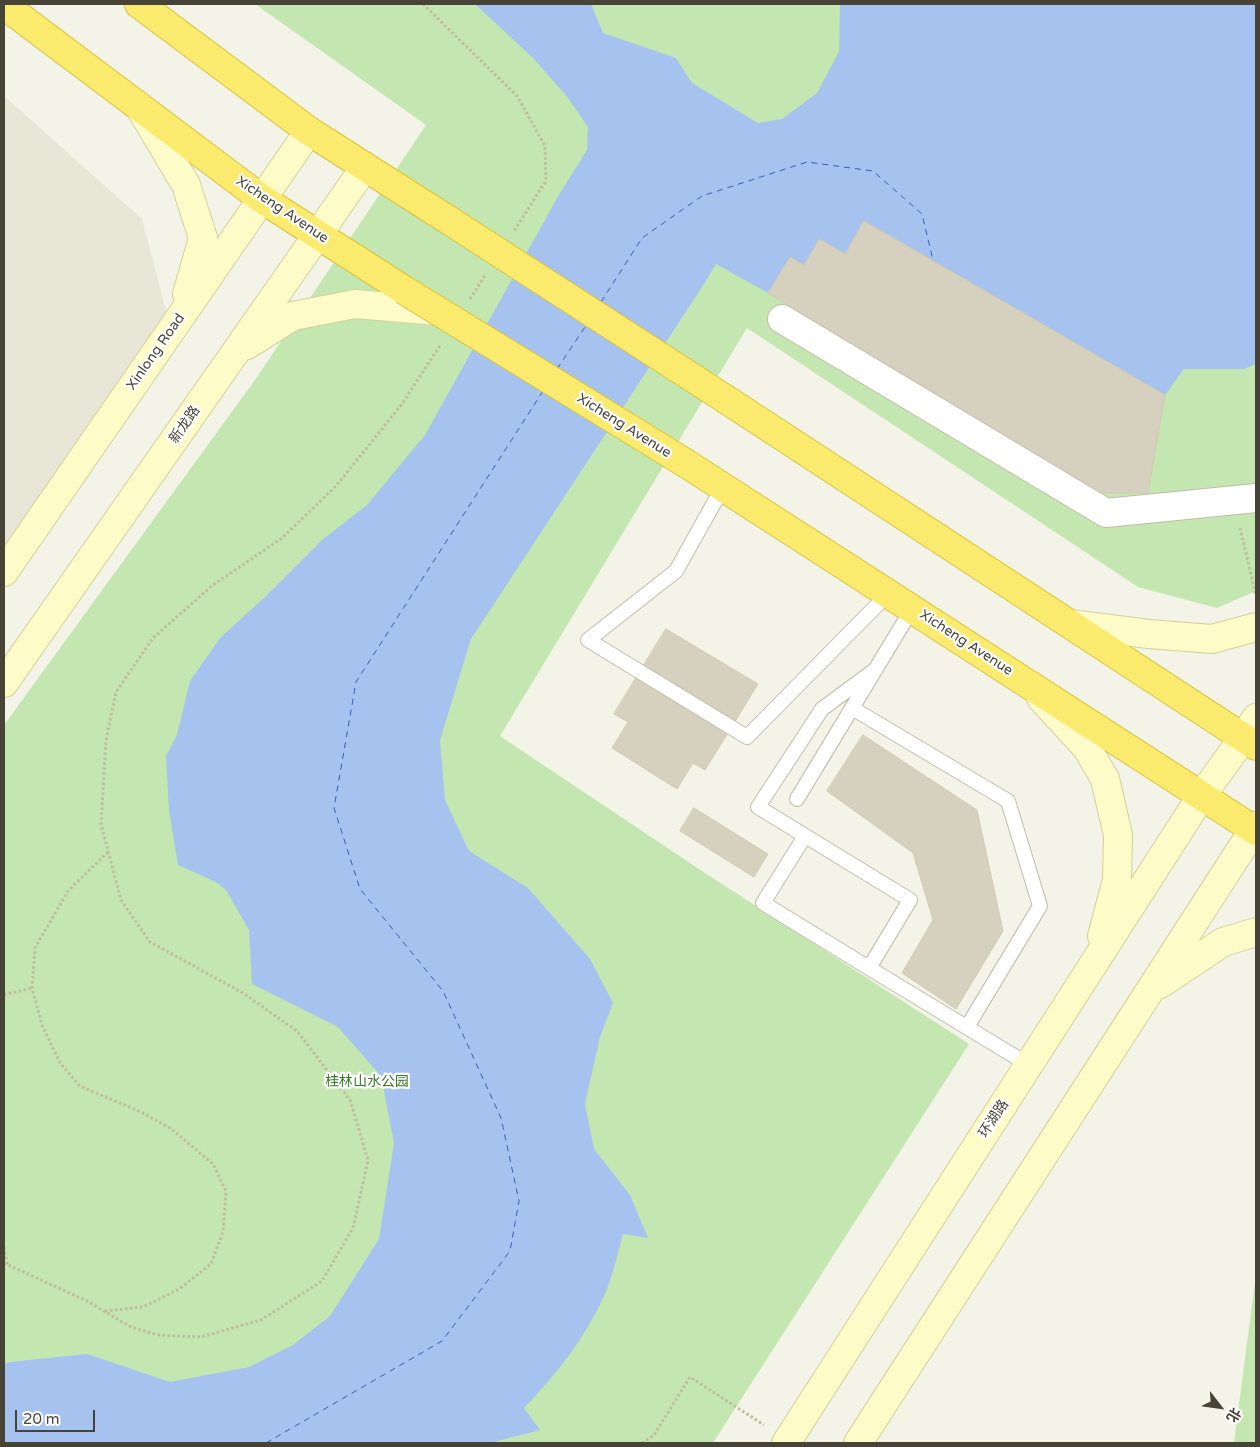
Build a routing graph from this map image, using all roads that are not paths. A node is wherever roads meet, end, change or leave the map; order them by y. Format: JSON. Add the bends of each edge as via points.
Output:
{"nodes":[{"id":1,"x":139,"y":4,"type":"edge"},
{"id":2,"x":4,"y":5,"type":"edge"},
{"id":3,"x":139,"y":106,"type":"junction"},
{"id":4,"x":309,"y":132,"type":"junction"},
{"id":5,"x":366,"y":168,"type":"junction"},
{"id":6,"x":262,"y":199,"type":"junction"},
{"id":7,"x":318,"y":235,"type":"junction"},
{"id":8,"x":438,"y":311,"type":"junction"},
{"id":9,"x":182,"y":314,"type":"junction"},
{"id":10,"x":782,"y":319,"type":"dead end"},
{"id":11,"x":237,"y":351,"type":"junction"},
{"id":12,"x":723,"y":487,"type":"junction"},
{"id":13,"x":1244,"y":499,"type":"edge"},
{"id":14,"x":4,"y":572,"type":"edge"},
{"id":15,"x":888,"y":594,"type":"junction"},
{"id":16,"x":912,"y":609,"type":"junction"},
{"id":17,"x":1070,"y":624,"type":"junction"},
{"id":18,"x":1256,"y":627,"type":"edge"},
{"id":19,"x":876,"y":669,"type":"junction"},
{"id":20,"x":1026,"y":682,"type":"junction"},
{"id":21,"x":4,"y":683,"type":"edge"},
{"id":22,"x":852,"y":708,"type":"junction"},
{"id":23,"x":1252,"y":734,"type":"edge"},
{"id":24,"x":1202,"y":795,"type":"junction"},
{"id":25,"x":797,"y":799,"type":"dead end"},
{"id":26,"x":1256,"y":829,"type":"edge"},
{"id":27,"x":805,"y":836,"type":"junction"},
{"id":28,"x":1256,"y":932,"type":"edge"},
{"id":29,"x":1094,"y":962,"type":"junction"},
{"id":30,"x":869,"y":968,"type":"junction"},
{"id":31,"x":1150,"y":990,"type":"junction"},
{"id":32,"x":967,"y":1028,"type":"junction"},
{"id":33,"x":1029,"y":1065,"type":"junction"},
{"id":34,"x":787,"y":1442,"type":"edge"},
{"id":35,"x":858,"y":1443,"type":"edge"}],
"edges":[{"from":1,"to":4,"type":"highway"},
{"from":2,"to":3,"type":"highway","name":"Xicheng Avenue"},
{"from":3,"to":6,"type":"highway","name":"Xicheng Avenue"},
{"from":3,"to":9,"type":"main road","via":[[186,185],[203,238]]},
{"from":4,"to":5,"type":"highway"},
{"from":4,"to":6,"type":"main road","name":"Xinlong Road"},
{"from":5,"to":7,"type":"main road","name":"新龙路"},
{"from":5,"to":17,"type":"highway","bridge":true},
{"from":6,"to":7,"type":"highway","name":"Xicheng Avenue"},
{"from":6,"to":9,"type":"main road","name":"Xinlong Road"},
{"from":7,"to":8,"type":"highway","name":"Xicheng Avenue","bridge":true},
{"from":7,"to":11,"type":"main road","name":"新龙路"},
{"from":8,"to":11,"type":"main road","via":[[354,304],[302,314],[293,316]]},
{"from":8,"to":12,"type":"highway","name":"Xicheng Avenue","bridge":true},
{"from":9,"to":14,"type":"main road","name":"Xinlong Road"},
{"from":10,"to":13,"type":"street","via":[[1106,512]]},
{"from":11,"to":21,"type":"main road","name":"新龙路"},
{"from":12,"to":15,"type":"highway","name":"Xicheng Avenue"},
{"from":12,"to":15,"type":"lane","via":[[676,571],[588,640],[747,737]]},
{"from":15,"to":16,"type":"highway","name":"Xicheng Avenue"},
{"from":16,"to":19,"type":"lane"},
{"from":16,"to":20,"type":"highway","name":"Xicheng Avenue"},
{"from":17,"to":18,"type":"main road","via":[[1212,639]]},
{"from":17,"to":23,"type":"highway"},
{"from":19,"to":22,"type":"lane"},
{"from":19,"to":27,"type":"lane","via":[[822,709],[758,807]]},
{"from":20,"to":24,"type":"highway","name":"Xicheng Avenue"},
{"from":20,"to":29,"type":"main road","via":[[1087,748],[1105,779],[1118,835],[1117,880]]},
{"from":22,"to":25,"type":"lane"},
{"from":22,"to":32,"type":"lane","via":[[1008,801],[1040,906]]},
{"from":23,"to":24,"type":"main road","name":"环湖路"},
{"from":24,"to":26,"type":"highway","name":"Xicheng Avenue"},
{"from":24,"to":29,"type":"main road","name":"环湖路"},
{"from":26,"to":31,"type":"main road"},
{"from":27,"to":30,"type":"lane","via":[[764,903]]},
{"from":27,"to":30,"type":"lane","via":[[910,900]]},
{"from":28,"to":31,"type":"main road","via":[[1223,942]]},
{"from":29,"to":33,"type":"main road","name":"环湖路"},
{"from":30,"to":32,"type":"lane"},
{"from":31,"to":35,"type":"main road"},
{"from":32,"to":33,"type":"lane"},
{"from":33,"to":34,"type":"main road","name":"环湖路"}]}
